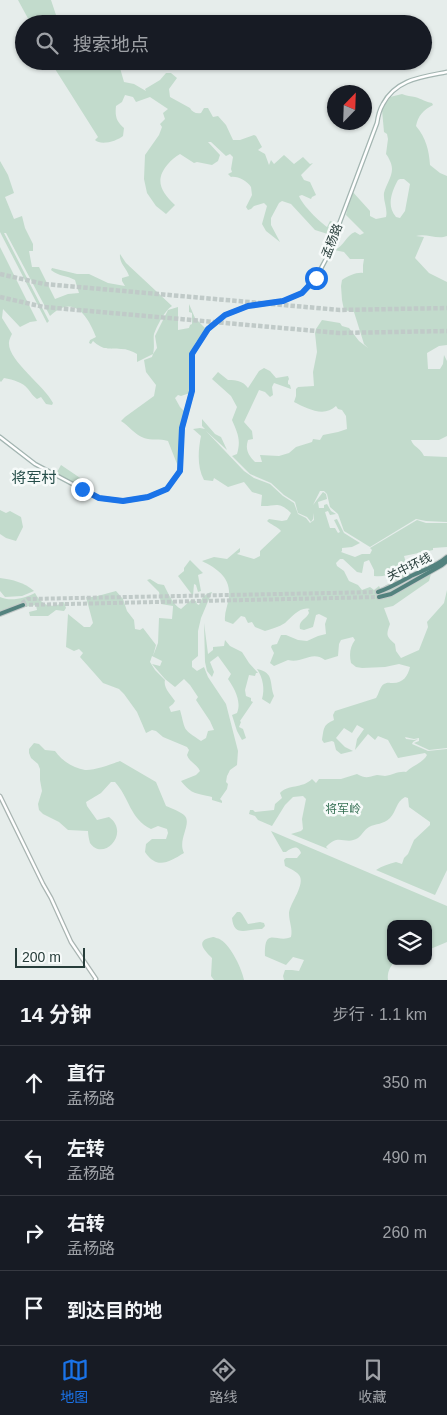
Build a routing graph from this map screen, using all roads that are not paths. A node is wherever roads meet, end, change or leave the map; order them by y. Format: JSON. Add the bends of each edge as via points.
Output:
{"nodes":[{"id":1,"x":447,"y":72,"type":"edge"},
{"id":2,"x":0,"y":437,"type":"edge"},
{"id":3,"x":447,"y":557,"type":"edge"},
{"id":4,"x":447,"y":561,"type":"edge"},
{"id":5,"x":378,"y":592,"type":"tunnel mouth"},
{"id":6,"x":379,"y":597,"type":"tunnel mouth"},
{"id":7,"x":22,"y":604,"type":"tunnel mouth"},
{"id":8,"x":0,"y":613,"type":"edge"},
{"id":9,"x":0,"y":796,"type":"edge"},
{"id":10,"x":95,"y":980,"type":"edge"}],
"edges":[{"from":1,"to":2,"type":"main road","name":"孟杨路","via":[[405,82],[388,96],[316,278],[302,293],[283,301],[248,306],[225,315],[208,329],[192,354],[192,391],[182,428],[180,471],[167,489],[148,497],[123,501],[99,498],[35,464]]},
{"from":3,"to":5,"type":"highway","name":"关中环线"},
{"from":4,"to":6,"type":"highway","name":"关中环线"},
{"from":7,"to":8,"type":"highway"},
{"from":9,"to":10,"type":"main road","via":[[71,942]]}]}
